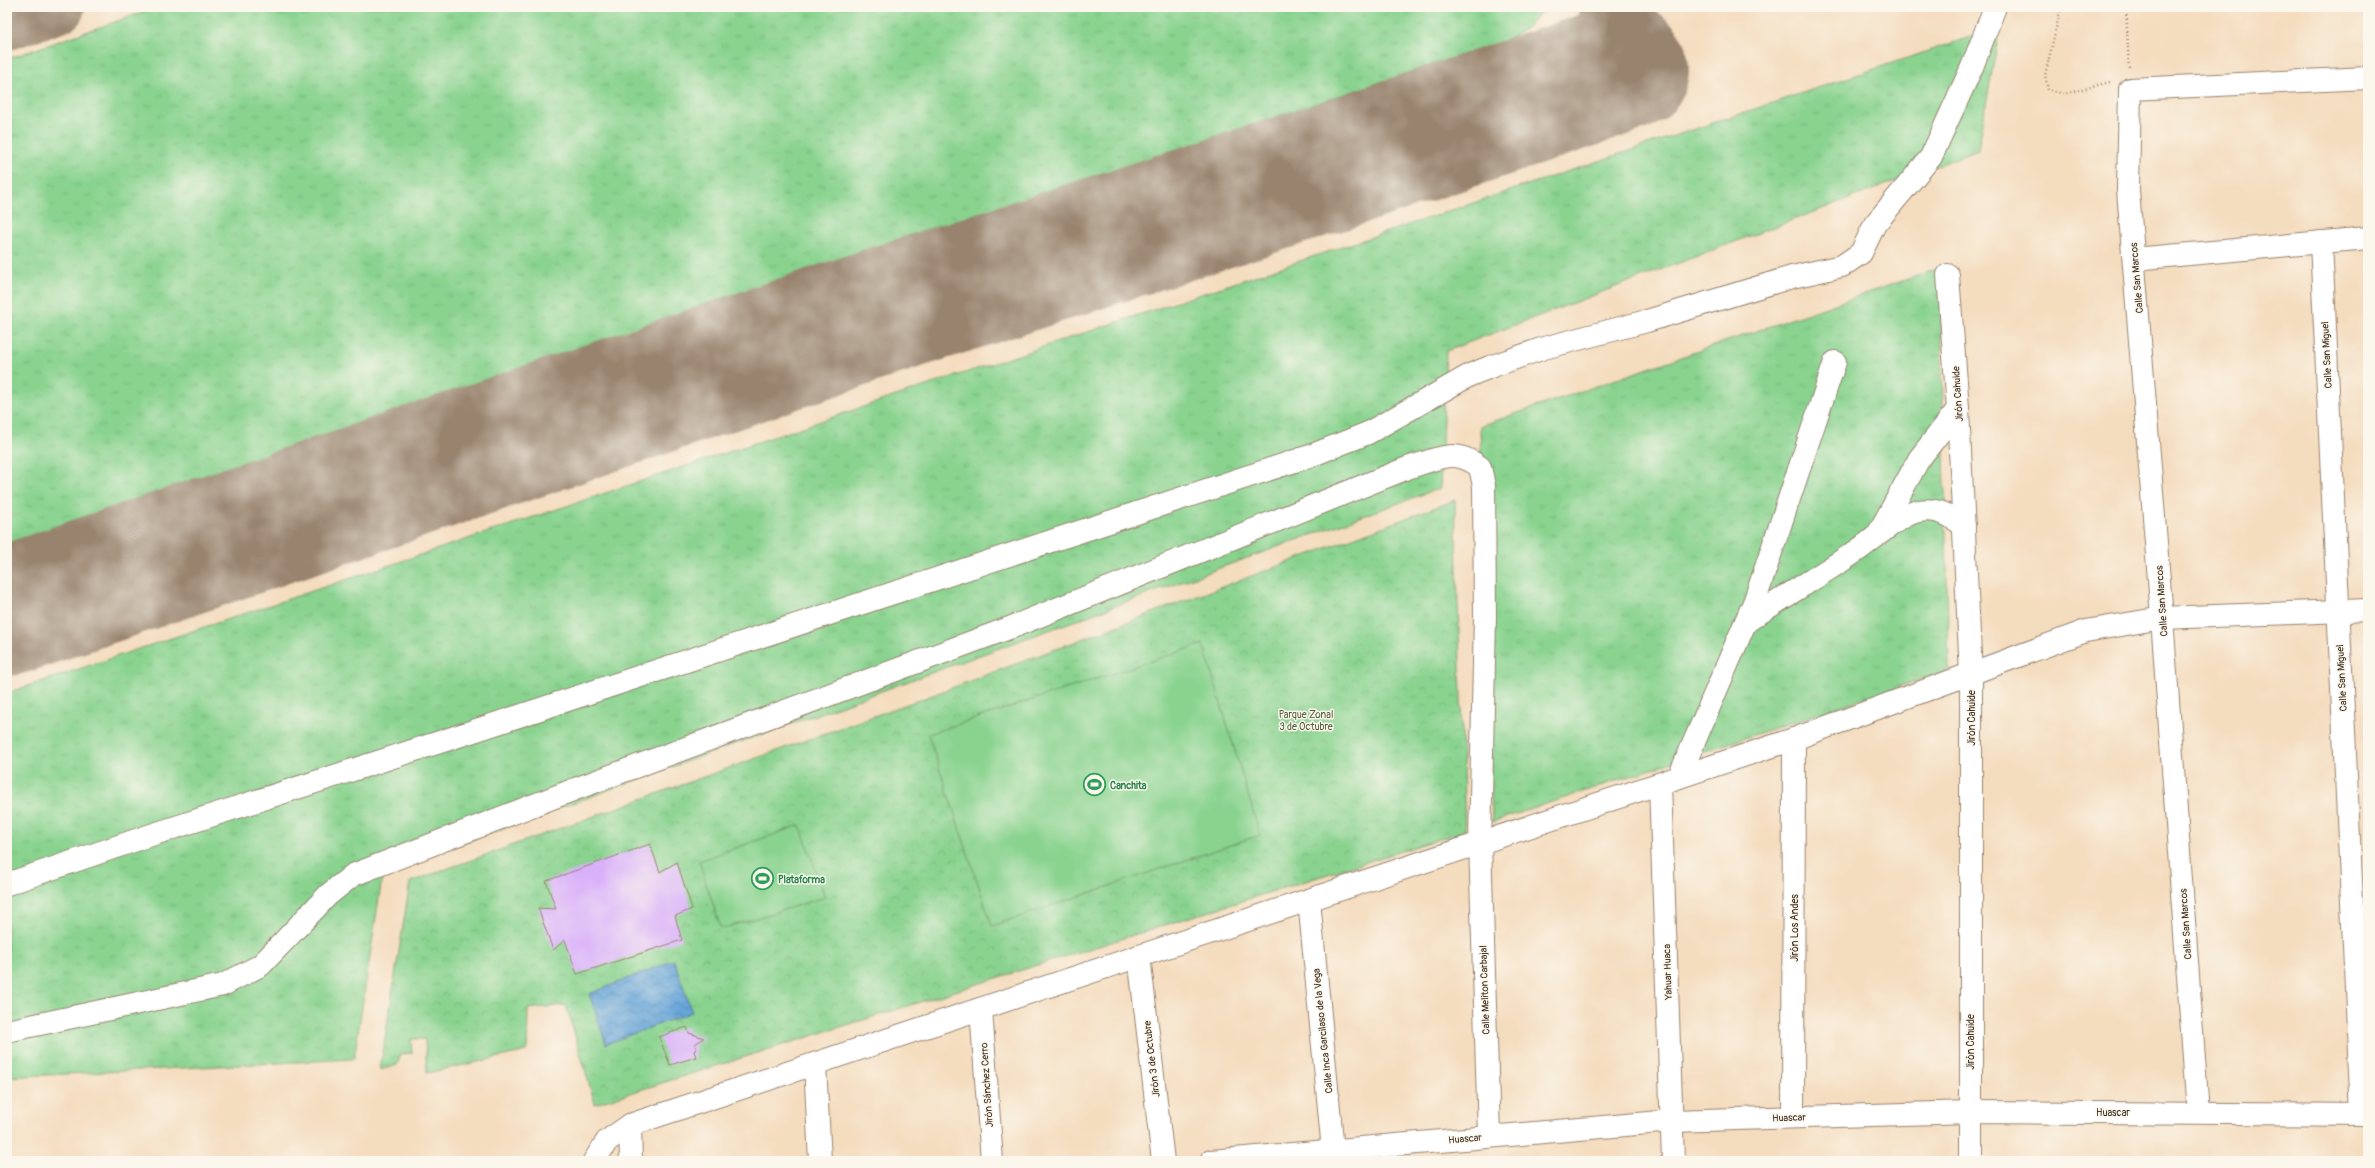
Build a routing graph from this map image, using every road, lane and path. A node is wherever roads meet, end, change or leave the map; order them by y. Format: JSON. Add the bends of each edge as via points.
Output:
{"nodes":[{"id":1,"x":1996,"y":7,"type":"edge"},
{"id":2,"x":2061,"y":7,"type":"edge"},
{"id":3,"x":2126,"y":7,"type":"edge"},
{"id":4,"x":2368,"y":78,"type":"edge"},
{"id":5,"x":2130,"y":83,"type":"junction"},
{"id":6,"x":2368,"y":238,"type":"edge"},
{"id":7,"x":2321,"y":242,"type":"junction"},
{"id":8,"x":2134,"y":259,"type":"junction"},
{"id":9,"x":1948,"y":275,"type":"dead end"},
{"id":10,"x":1835,"y":362,"type":"dead end"},
{"id":11,"x":1958,"y":409,"type":"junction"},
{"id":12,"x":1964,"y":526,"type":"junction"},
{"id":13,"x":1878,"y":533,"type":"junction"},
{"id":14,"x":2338,"y":610,"type":"junction"},
{"id":15,"x":2368,"y":610,"type":"edge"},
{"id":16,"x":2162,"y":618,"type":"junction"},
{"id":17,"x":1746,"y":622,"type":"junction"},
{"id":18,"x":1971,"y":675,"type":"junction"},
{"id":19,"x":1794,"y":739,"type":"junction"},
{"id":20,"x":1670,"y":780,"type":"junction"},
{"id":21,"x":1480,"y":843,"type":"junction"},
{"id":22,"x":7,"y":884,"type":"edge"},
{"id":23,"x":1309,"y":900,"type":"junction"},
{"id":24,"x":1140,"y":956,"type":"junction"},
{"id":25,"x":981,"y":1009,"type":"junction"},
{"id":26,"x":7,"y":1031,"type":"edge"},
{"id":27,"x":815,"y":1064,"type":"junction"},
{"id":28,"x":1970,"y":1112,"type":"junction"},
{"id":29,"x":2198,"y":1113,"type":"junction"},
{"id":30,"x":2365,"y":1115,"type":"edge"},
{"id":31,"x":1793,"y":1117,"type":"junction"},
{"id":32,"x":1672,"y":1121,"type":"junction"},
{"id":33,"x":630,"y":1125,"type":"junction"},
{"id":34,"x":1489,"y":1136,"type":"junction"},
{"id":35,"x":1334,"y":1156,"type":"edge"},
{"id":36,"x":594,"y":1161,"type":"edge"},
{"id":37,"x":631,"y":1161,"type":"edge"},
{"id":38,"x":820,"y":1161,"type":"edge"},
{"id":39,"x":992,"y":1161,"type":"edge"},
{"id":40,"x":1164,"y":1161,"type":"edge"},
{"id":41,"x":1211,"y":1161,"type":"edge"},
{"id":42,"x":1674,"y":1161,"type":"edge"},
{"id":43,"x":1970,"y":1161,"type":"edge"}],
"edges":[{"from":1,"to":22,"type":"street","via":[[1931,157],[1875,224],[1861,253],[1842,266],[1792,277],[1647,321],[1544,348],[1470,375],[1368,432],[1310,456]]},
{"from":2,"to":5,"type":"path","via":[[2045,75],[2048,90],[2064,94]]},
{"from":3,"to":5,"type":"path"},
{"from":4,"to":5,"type":"street"},
{"from":5,"to":8,"type":"street","name":"Calle San Marcos","via":[[2128,190]]},
{"from":6,"to":7,"type":"street"},
{"from":7,"to":8,"type":"street"},
{"from":7,"to":14,"type":"street","name":"Calle San Miguel"},
{"from":8,"to":16,"type":"street","name":"Calle San Marcos"},
{"from":9,"to":11,"type":"street","name":"Jirón Cahuide"},
{"from":10,"to":17,"type":"street"},
{"from":11,"to":12,"type":"street","name":"Jirón Cahuide"},
{"from":11,"to":13,"type":"street","via":[[1919,459]]},
{"from":12,"to":13,"type":"street","via":[[1949,514],[1932,510],[1918,512]]},
{"from":12,"to":18,"type":"street","name":"Jirón Cahuide"},
{"from":13,"to":17,"type":"street","via":[[1857,551]]},
{"from":14,"to":15,"type":"street"},
{"from":14,"to":16,"type":"street"},
{"from":14,"to":30,"type":"street","name":"Calle San Miguel"},
{"from":16,"to":18,"type":"street","via":[[2079,633]]},
{"from":16,"to":29,"type":"street","name":"Calle San Marcos"},
{"from":17,"to":20,"type":"street"},
{"from":18,"to":19,"type":"street"},
{"from":18,"to":28,"type":"street","name":"Jirón Cahuide"},
{"from":19,"to":20,"type":"street"},
{"from":19,"to":31,"type":"street","name":"Jirón Los Andes"},
{"from":20,"to":21,"type":"street"},
{"from":20,"to":32,"type":"street","name":"Yahuar Huaca"},
{"from":21,"to":23,"type":"street"},
{"from":21,"to":26,"type":"street","name":"Calle Meliton Carbajal","via":[[1485,617],[1484,486],[1480,467],[1459,455],[1410,467],[1012,626],[578,788],[353,876],[328,895],[261,965],[223,985]]},
{"from":21,"to":34,"type":"street","name":"Calle Meliton Carbajal"},
{"from":23,"to":24,"type":"street"},
{"from":23,"to":35,"type":"street","name":"Calle Inca Garcilaso de la Vega"},
{"from":24,"to":25,"type":"street"},
{"from":24,"to":40,"type":"street","name":"Jirón 3 de Octubre"},
{"from":25,"to":27,"type":"street"},
{"from":25,"to":39,"type":"street","name":"Jirón Sánchez Cerro"},
{"from":27,"to":33,"type":"street"},
{"from":27,"to":38,"type":"street"},
{"from":28,"to":29,"type":"street","name":"Huascar"},
{"from":28,"to":31,"type":"street","name":"Huascar"},
{"from":28,"to":43,"type":"street","name":"Jirón Cahuide"},
{"from":29,"to":30,"type":"street","name":"Huascar"},
{"from":31,"to":32,"type":"street","name":"Huascar"},
{"from":32,"to":34,"type":"street","name":"Huascar"},
{"from":32,"to":42,"type":"street","name":"Yahuar Huaca"},
{"from":33,"to":36,"type":"street","via":[[607,1141]]},
{"from":33,"to":37,"type":"street"},
{"from":34,"to":35,"type":"street","name":"Huascar"},
{"from":35,"to":41,"type":"street","name":"Huascar"}]}
